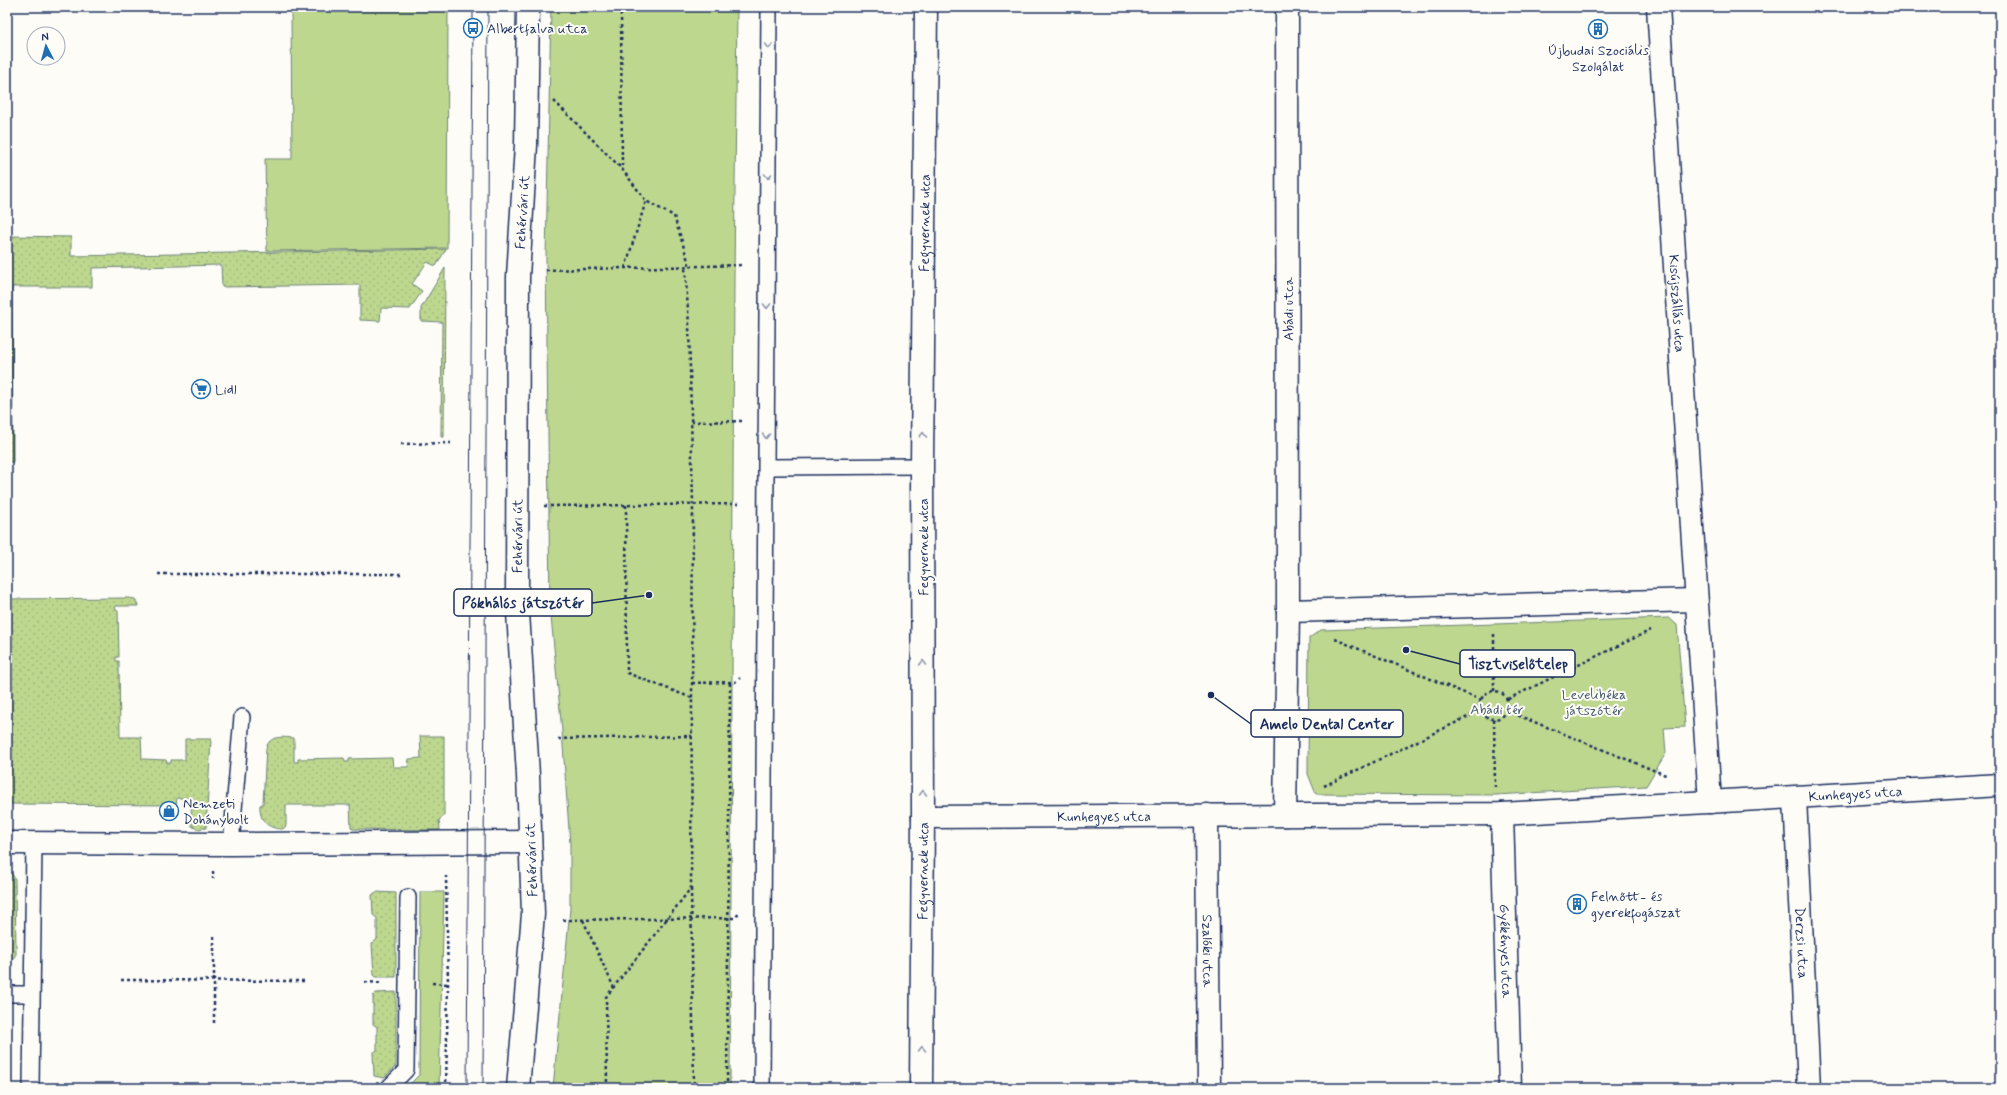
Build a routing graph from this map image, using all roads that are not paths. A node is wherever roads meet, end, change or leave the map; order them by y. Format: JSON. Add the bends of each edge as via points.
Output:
{"nodes":[{"id":1,"x":528,"y":7,"type":"edge"},
{"id":2,"x":769,"y":7,"type":"edge"},
{"id":3,"x":926,"y":7,"type":"edge"},
{"id":4,"x":1287,"y":7,"type":"edge"},
{"id":5,"x":1658,"y":7,"type":"edge"},
{"id":6,"x":922,"y":466,"type":"junction"},
{"id":7,"x":766,"y":467,"type":"junction"},
{"id":8,"x":1696,"y":600,"type":"junction"},
{"id":9,"x":1288,"y":611,"type":"junction"},
{"id":10,"x":242,"y":717,"type":"dead end"},
{"id":11,"x":2000,"y":785,"type":"edge"},
{"id":12,"x":1795,"y":798,"type":"junction"},
{"id":13,"x":1710,"y":802,"type":"junction"},
{"id":14,"x":1498,"y":814,"type":"junction"},
{"id":15,"x":1207,"y":815,"type":"junction"},
{"id":16,"x":1285,"y":815,"type":"junction"},
{"id":17,"x":923,"y":817,"type":"junction"},
{"id":18,"x":530,"y":842,"type":"junction"},
{"id":19,"x":7,"y":843,"type":"edge"},
{"id":20,"x":34,"y":843,"type":"junction"},
{"id":21,"x":231,"y":844,"type":"junction"},
{"id":22,"x":408,"y":897,"type":"dead end"},
{"id":23,"x":7,"y":994,"type":"edge"},
{"id":24,"x":31,"y":994,"type":"junction"},
{"id":25,"x":31,"y":1088,"type":"edge"},
{"id":26,"x":388,"y":1088,"type":"edge"},
{"id":27,"x":518,"y":1088,"type":"edge"},
{"id":28,"x":762,"y":1088,"type":"edge"},
{"id":29,"x":921,"y":1088,"type":"edge"},
{"id":30,"x":1210,"y":1088,"type":"edge"},
{"id":31,"x":1510,"y":1088,"type":"edge"},
{"id":32,"x":1809,"y":1088,"type":"edge"}],
"edges":[{"from":1,"to":18,"type":"street","name":"Fehérvári út","via":[[526,145],[518,277],[517,596]]},
{"from":2,"to":7,"type":"lane","one_way":true},
{"from":6,"to":3,"type":"street","name":"Fegyvernek utca","one_way":true},
{"from":4,"to":9,"type":"street","name":"Abádi utca"},
{"from":5,"to":8,"type":"street","name":"Kisújszállás utca"},
{"from":6,"to":7,"type":"lane"},
{"from":17,"to":6,"type":"street","name":"Fegyvernek utca","one_way":true},
{"from":7,"to":28,"type":"lane"},
{"from":8,"to":9,"type":"street"},
{"from":8,"to":13,"type":"street"},
{"from":9,"to":16,"type":"street"},
{"from":10,"to":21,"type":"lane"},
{"from":11,"to":12,"type":"street","name":"Kunhegyes utca"},
{"from":12,"to":13,"type":"street","name":"Kunhegyes utca"},
{"from":12,"to":32,"type":"street","name":"Derzsi utca"},
{"from":13,"to":14,"type":"street"},
{"from":14,"to":16,"type":"street"},
{"from":14,"to":31,"type":"street","name":"Gyékényes utca"},
{"from":15,"to":16,"type":"street","name":"Kunhegyes utca"},
{"from":15,"to":17,"type":"street","name":"Kunhegyes utca"},
{"from":15,"to":30,"type":"street","name":"Szalóki utca"},
{"from":29,"to":17,"type":"street","name":"Fegyvernek utca","one_way":true},
{"from":18,"to":21,"type":"street"},
{"from":18,"to":27,"type":"street","name":"Fehérvári út","via":[[533,914]]},
{"from":19,"to":20,"type":"street"},
{"from":20,"to":21,"type":"street"},
{"from":20,"to":24,"type":"lane"},
{"from":22,"to":26,"type":"lane","via":[[406,1070]]},
{"from":23,"to":24,"type":"lane"},
{"from":24,"to":25,"type":"lane"}]}
